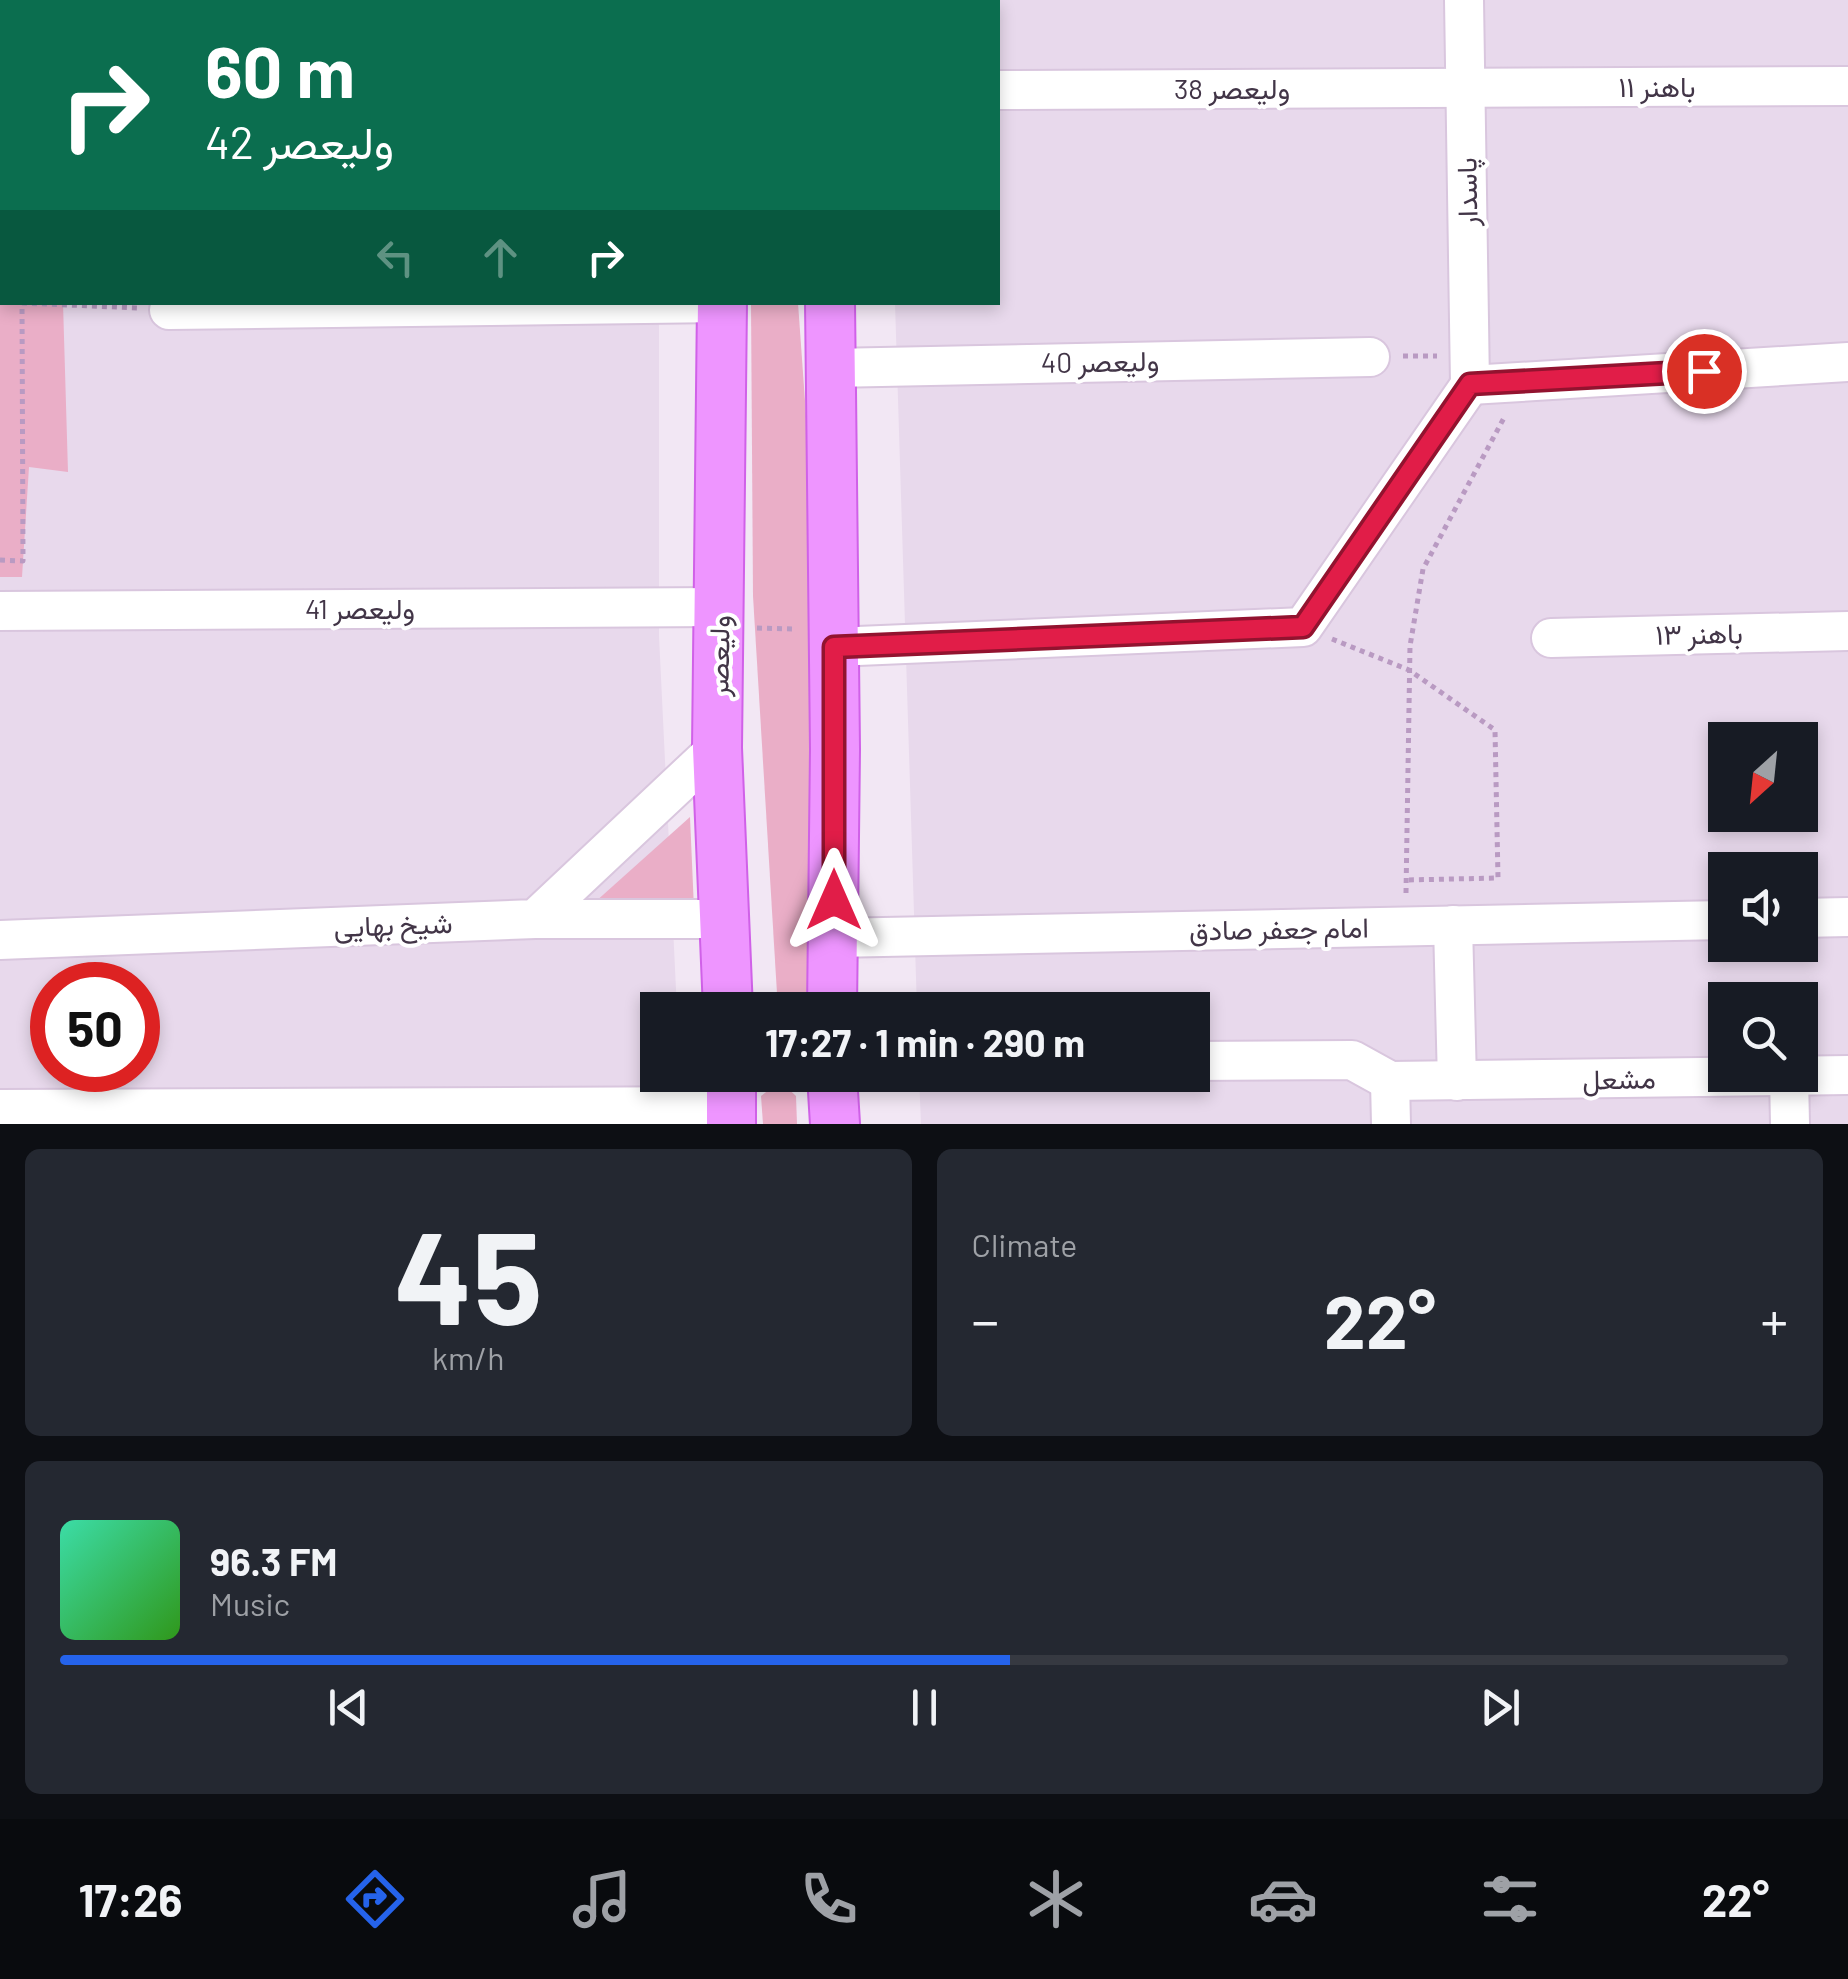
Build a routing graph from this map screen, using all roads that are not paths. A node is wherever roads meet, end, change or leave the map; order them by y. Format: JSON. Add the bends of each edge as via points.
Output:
{"nodes":[{"id":1,"x":1464,"y":0,"type":"edge"},
{"id":2,"x":1848,"y":86,"type":"edge"},
{"id":3,"x":1466,"y":88,"type":"junction"},
{"id":4,"x":1000,"y":90,"type":"edge"},
{"id":5,"x":564,"y":305,"type":"edge"},
{"id":6,"x":722,"y":305,"type":"edge"},
{"id":7,"x":830,"y":305,"type":"edge"},
{"id":8,"x":170,"y":310,"type":"road end"},
{"id":9,"x":1370,"y":356,"type":"road end"},
{"id":10,"x":1848,"y":362,"type":"edge"},
{"id":11,"x":831,"y":368,"type":"junction"},
{"id":12,"x":1470,"y":370,"type":"junction"},
{"id":13,"x":0,"y":611,"type":"edge"},
{"id":14,"x":719,"y":617,"type":"junction"},
{"id":15,"x":1848,"y":631,"type":"edge"},
{"id":16,"x":1550,"y":638,"type":"dead end"},
{"id":17,"x":834,"y":639,"type":"junction"},
{"id":18,"x":718,"y":748,"type":"junction"},
{"id":19,"x":1848,"y":917,"type":"edge"},
{"id":20,"x":1818,"y":918,"type":"edge"},
{"id":21,"x":535,"y":919,"type":"junction"},
{"id":22,"x":724,"y":919,"type":"junction"},
{"id":23,"x":1708,"y":920,"type":"edge"},
{"id":24,"x":1453,"y":925,"type":"junction"},
{"id":25,"x":834,"y":938,"type":"junction"},
{"id":26,"x":0,"y":940,"type":"edge"},
{"id":27,"x":727,"y":992,"type":"edge"},
{"id":28,"x":832,"y":992,"type":"edge"},
{"id":29,"x":1210,"y":1061,"type":"edge"},
{"id":30,"x":1848,"y":1075,"type":"edge"},
{"id":31,"x":1818,"y":1076,"type":"edge"},
{"id":32,"x":1708,"y":1077,"type":"edge"},
{"id":33,"x":1457,"y":1081,"type":"junction"},
{"id":34,"x":1390,"y":1082,"type":"junction"},
{"id":35,"x":833,"y":1092,"type":"edge"},
{"id":36,"x":1789,"y":1092,"type":"edge"},
{"id":37,"x":731,"y":1102,"type":"edge"},
{"id":38,"x":0,"y":1108,"type":"edge"},
{"id":39,"x":835,"y":1124,"type":"edge"},
{"id":40,"x":1391,"y":1124,"type":"edge"},
{"id":41,"x":1790,"y":1124,"type":"edge"}],
"edges":[{"from":1,"to":3,"type":"street","name":"پاسدار"},
{"from":2,"to":3,"type":"street","name":"باهنر ۱۱"},
{"from":3,"to":4,"type":"street","name":"ولیعصر 38"},
{"from":3,"to":12,"type":"street","name":"پاسدار"},
{"from":5,"to":8,"type":"street"},
{"from":6,"to":14,"type":"main road","name":"ولیعصر"},
{"from":7,"to":11,"type":"main road"},
{"from":9,"to":11,"type":"street","name":"ولیعصر 40"},
{"from":10,"to":12,"type":"street","via":[[1524,382]]},
{"from":11,"to":17,"type":"main road"},
{"from":12,"to":17,"type":"street","via":[[1303,627]]},
{"from":13,"to":14,"type":"street","name":"ولیعصر 41"},
{"from":14,"to":18,"type":"main road","name":"ولیعصر"},
{"from":15,"to":16,"type":"street","name":"باهنر ۱۳"},
{"from":17,"to":25,"type":"main road"},
{"from":18,"to":21,"type":"street"},
{"from":18,"to":22,"type":"main road","name":"ولیعصر"},
{"from":19,"to":20,"type":"street"},
{"from":21,"to":22,"type":"street","name":"شیخ بهایی"},
{"from":21,"to":26,"type":"street","name":"شیخ بهایی"},
{"from":22,"to":27,"type":"main road","name":"ولیعصر"},
{"from":23,"to":24,"type":"street","name":"امام جعفر صادق"},
{"from":24,"to":25,"type":"street","name":"امام جعفر صادق"},
{"from":24,"to":33,"type":"street"},
{"from":25,"to":28,"type":"main road"},
{"from":29,"to":34,"type":"street","via":[[1352,1060]]},
{"from":30,"to":31,"type":"street","name":"مشعل"},
{"from":32,"to":33,"type":"street","name":"مشعل"},
{"from":33,"to":34,"type":"street","name":"مشعل"},
{"from":34,"to":40,"type":"street"},
{"from":35,"to":39,"type":"main road"},
{"from":36,"to":41,"type":"street"},
{"from":37,"to":38,"type":"street"}]}
